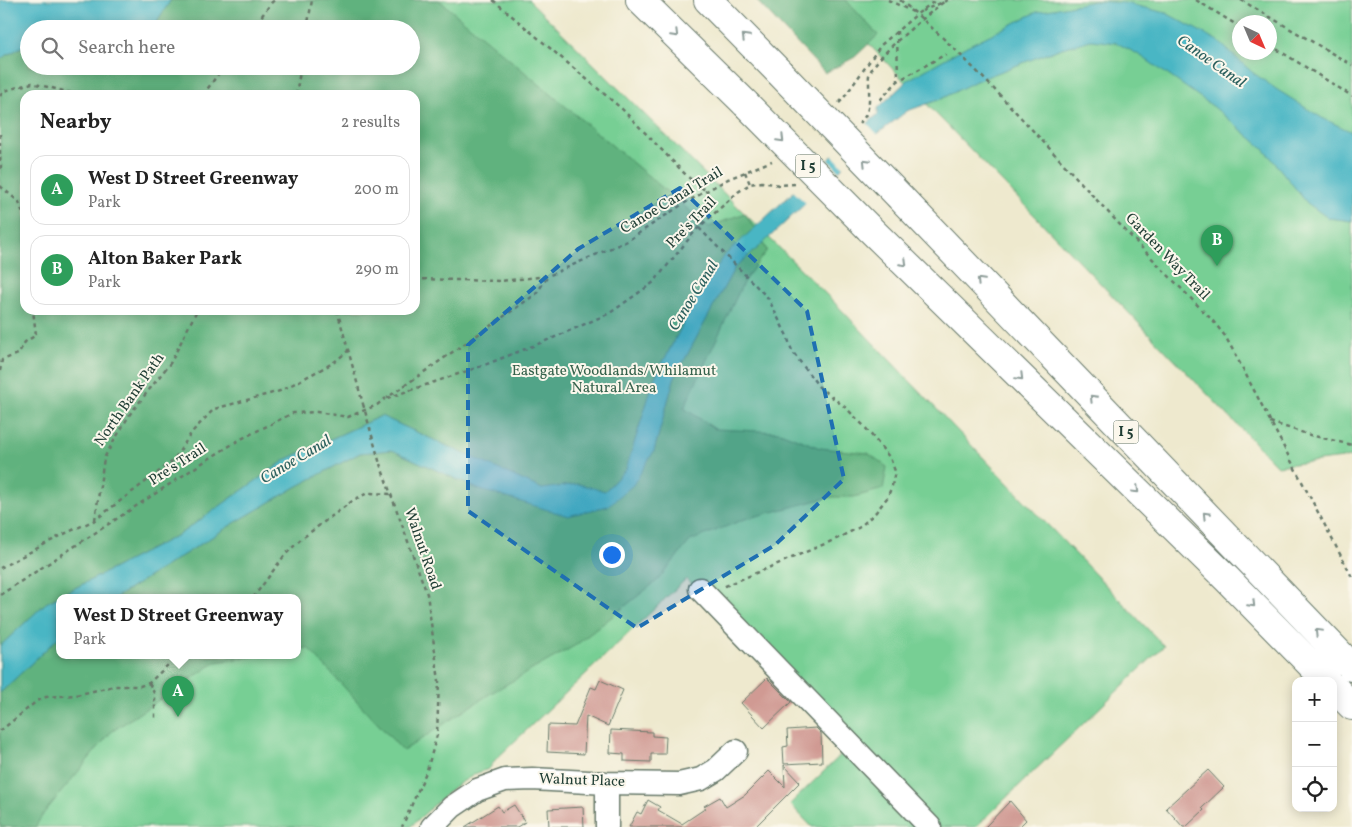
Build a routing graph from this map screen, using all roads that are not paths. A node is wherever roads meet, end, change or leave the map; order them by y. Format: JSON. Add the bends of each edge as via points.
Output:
{"nodes":[{"id":1,"x":640,"y":0,"type":"edge"},
{"id":2,"x":708,"y":0,"type":"edge"},
{"id":3,"x":703,"y":592,"type":"road end"},
{"id":4,"x":1352,"y":667,"type":"edge"},
{"id":5,"x":1323,"y":677,"type":"edge"},
{"id":6,"x":1337,"y":691,"type":"edge"},
{"id":7,"x":1352,"y":706,"type":"edge"},
{"id":8,"x":736,"y":751,"type":"dead end"},
{"id":9,"x":607,"y":783,"type":"junction"},
{"id":10,"x":432,"y":827,"type":"edge"},
{"id":11,"x":607,"y":827,"type":"edge"},
{"id":12,"x":930,"y":827,"type":"edge"}],
"edges":[{"from":1,"to":5,"type":"highway","number":"I 5","one_way":true,"bridge":true},
{"from":4,"to":2,"type":"highway","number":"I 5","one_way":true,"bridge":true},
{"from":3,"to":12,"type":"street"},
{"from":6,"to":7,"type":"highway"},
{"from":8,"to":9,"type":"street","name":"Walnut Place","via":[[701,779],[679,784]]},
{"from":9,"to":10,"type":"street","name":"Walnut Place","via":[[505,780],[477,790],[452,807]]},
{"from":9,"to":11,"type":"street"}]}
